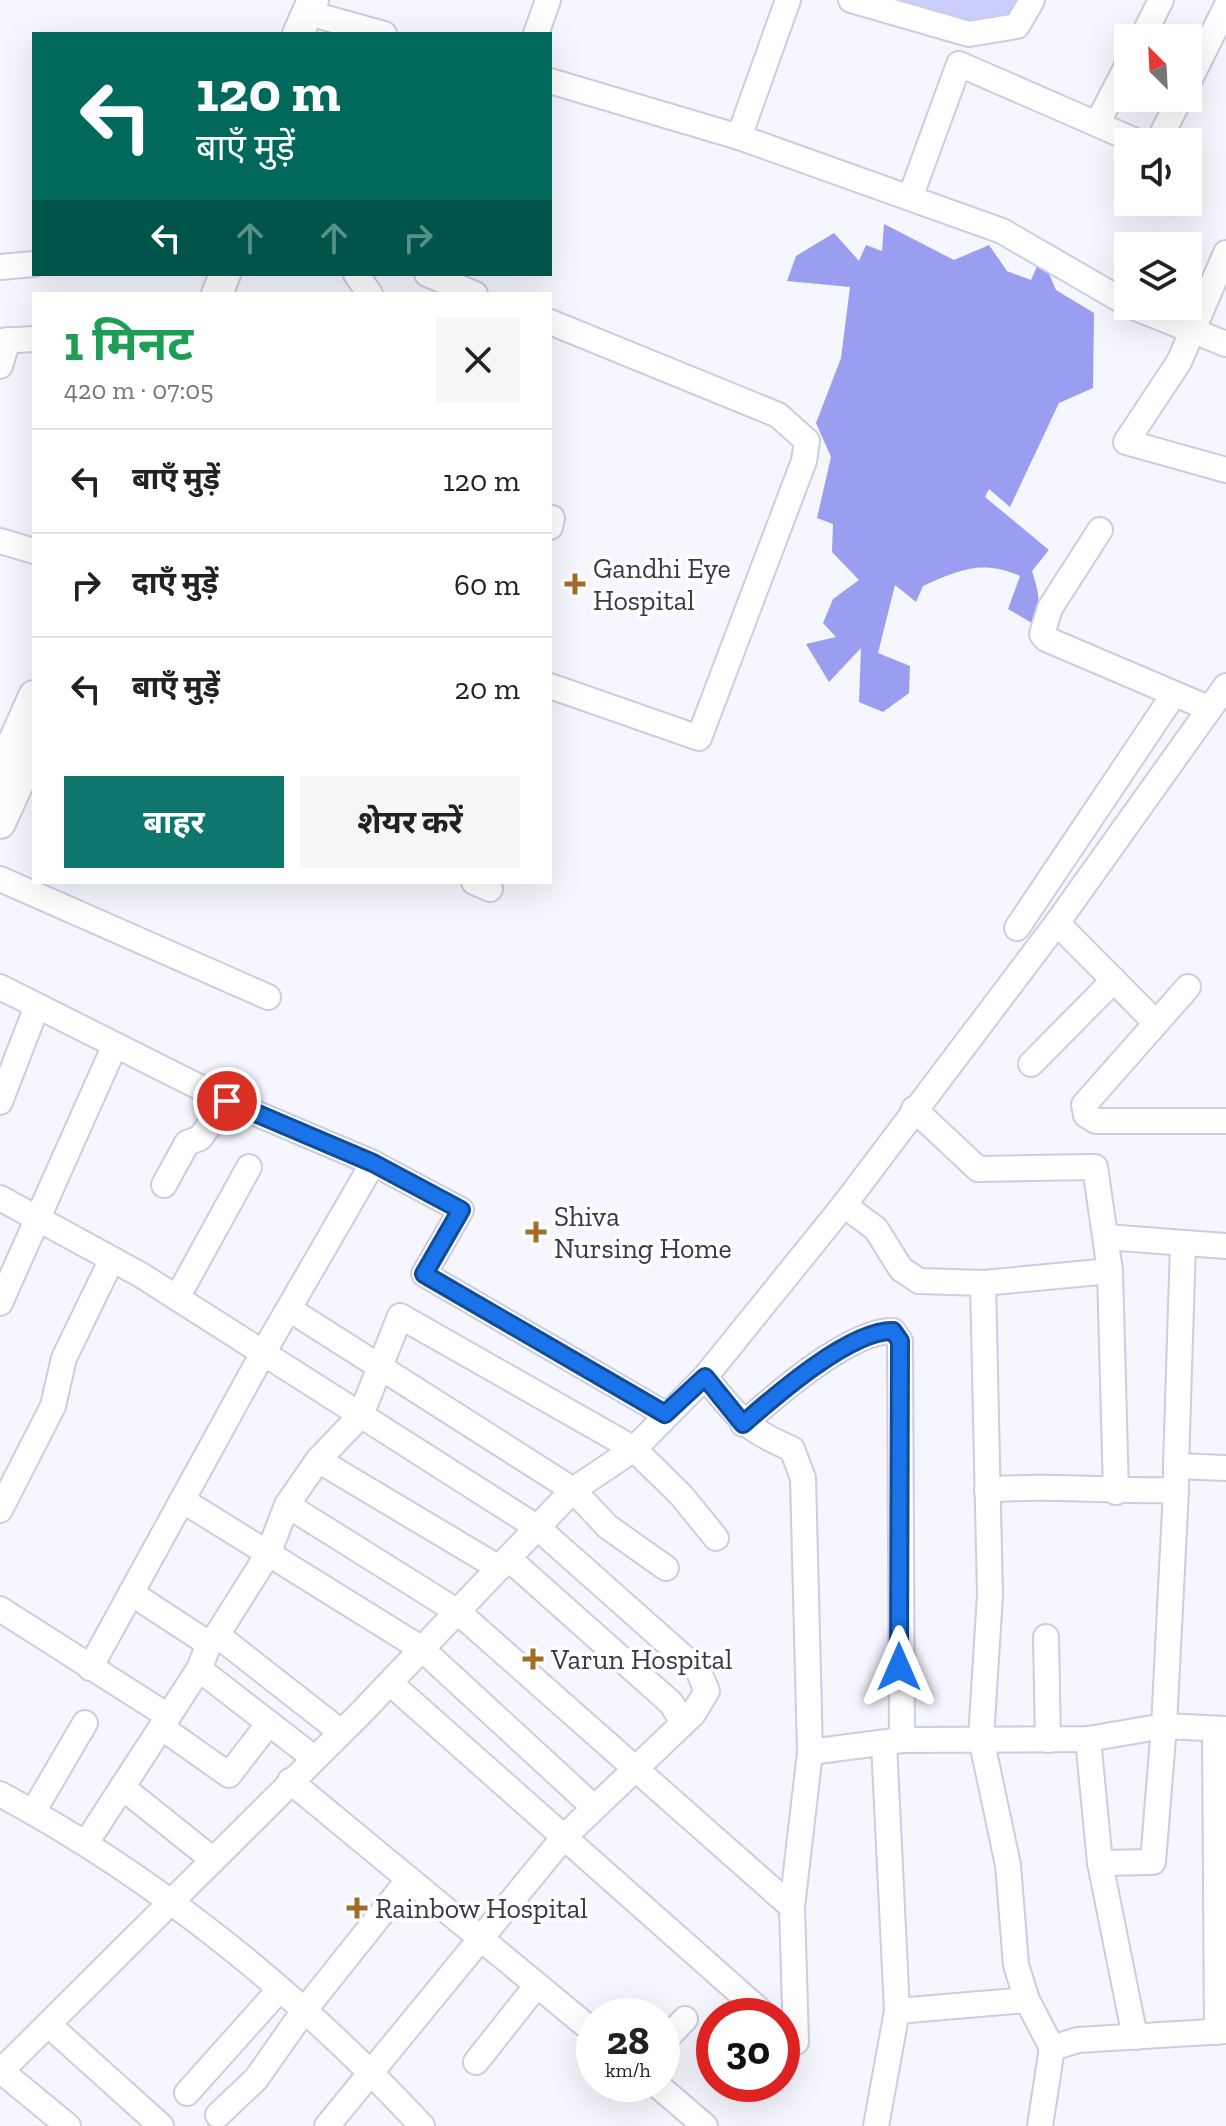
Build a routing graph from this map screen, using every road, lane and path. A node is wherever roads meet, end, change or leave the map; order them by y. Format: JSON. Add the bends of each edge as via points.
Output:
{"nodes":[{"id":1,"x":548,"y":0,"type":"edge"},
{"id":2,"x":788,"y":0,"type":"edge"},
{"id":3,"x":851,"y":0,"type":"edge"},
{"id":4,"x":1032,"y":0,"type":"edge"},
{"id":5,"x":1161,"y":0,"type":"edge"},
{"id":6,"x":1226,"y":7,"type":"edge"},
{"id":7,"x":321,"y":13,"type":"edge"},
{"id":8,"x":1149,"y":24,"type":"edge"},
{"id":9,"x":300,"y":32,"type":"edge"},
{"id":10,"x":378,"y":32,"type":"edge"},
{"id":11,"x":537,"y":32,"type":"edge"},
{"id":12,"x":1202,"y":55,"type":"edge"},
{"id":13,"x":552,"y":82,"type":"edge"},
{"id":14,"x":1114,"y":91,"type":"edge"},
{"id":15,"x":1097,"y":124,"type":"junction"},
{"id":16,"x":1114,"y":131,"type":"edge"},
{"id":17,"x":739,"y":137,"type":"junction"},
{"id":18,"x":910,"y":198,"type":"junction"},
{"id":19,"x":1226,"y":253,"type":"edge"},
{"id":20,"x":32,"y":264,"type":"edge"},
{"id":21,"x":0,"y":267,"type":"edge"},
{"id":22,"x":432,"y":276,"type":"edge"},
{"id":23,"x":470,"y":292,"type":"edge"},
{"id":24,"x":1114,"y":296,"type":"edge"},
{"id":25,"x":1167,"y":320,"type":"edge"},
{"id":26,"x":552,"y":323,"type":"edge"},
{"id":27,"x":1191,"y":330,"type":"junction"},
{"id":28,"x":32,"y":339,"type":"edge"},
{"id":29,"x":4,"y":341,"type":"edge"},
{"id":30,"x":1226,"y":344,"type":"edge"},
{"id":31,"x":0,"y":366,"type":"edge"},
{"id":32,"x":1226,"y":470,"type":"edge"},
{"id":33,"x":1100,"y":530,"type":"dead end"},
{"id":34,"x":0,"y":541,"type":"edge"},
{"id":35,"x":32,"y":550,"type":"edge"},
{"id":36,"x":552,"y":687,"type":"edge"},
{"id":37,"x":1174,"y":694,"type":"junction"},
{"id":38,"x":1220,"y":695,"type":"edge"},
{"id":39,"x":32,"y":701,"type":"edge"},
{"id":40,"x":32,"y":752,"type":"edge"},
{"id":41,"x":0,"y":773,"type":"edge"},
{"id":42,"x":0,"y":823,"type":"edge"},
{"id":43,"x":0,"y":879,"type":"edge"},
{"id":44,"x":1057,"y":923,"type":"junction"},
{"id":45,"x":1017,"y":928,"type":"dead end"},
{"id":46,"x":1114,"y":980,"type":"junction"},
{"id":47,"x":0,"y":987,"type":"edge"},
{"id":48,"x":1188,"y":987,"type":"dead end"},
{"id":49,"x":268,"y":997,"type":"dead end"},
{"id":50,"x":37,"y":1006,"type":"junction"},
{"id":51,"x":1155,"y":1022,"type":"junction"},
{"id":52,"x":115,"y":1045,"type":"junction"},
{"id":53,"x":1031,"y":1064,"type":"dead end"},
{"id":54,"x":227,"y":1101,"type":"junction"},
{"id":55,"x":0,"y":1102,"type":"edge"},
{"id":56,"x":914,"y":1109,"type":"junction"},
{"id":57,"x":1226,"y":1121,"type":"edge"},
{"id":58,"x":373,"y":1163,"type":"junction"},
{"id":59,"x":249,"y":1167,"type":"dead end"},
{"id":60,"x":164,"y":1185,"type":"dead end"},
{"id":61,"x":0,"y":1198,"type":"edge"},
{"id":62,"x":844,"y":1205,"type":"junction"},
{"id":63,"x":40,"y":1220,"type":"junction"},
{"id":64,"x":1106,"y":1237,"type":"junction"},
{"id":65,"x":1183,"y":1243,"type":"junction"},
{"id":66,"x":1226,"y":1246,"type":"edge"},
{"id":67,"x":112,"y":1259,"type":"junction"},
{"id":68,"x":1110,"y":1271,"type":"junction"},
{"id":69,"x":983,"y":1283,"type":"junction"},
{"id":70,"x":177,"y":1298,"type":"junction"},
{"id":71,"x":0,"y":1303,"type":"edge"},
{"id":72,"x":289,"y":1309,"type":"junction"},
{"id":73,"x":263,"y":1353,"type":"junction"},
{"id":74,"x":380,"y":1367,"type":"junction"},
{"id":75,"x":705,"y":1377,"type":"junction"},
{"id":76,"x":665,"y":1414,"type":"junction"},
{"id":77,"x":361,"y":1415,"type":"junction"},
{"id":78,"x":743,"y":1424,"type":"junction"},
{"id":79,"x":634,"y":1449,"type":"junction"},
{"id":80,"x":318,"y":1460,"type":"junction"},
{"id":81,"x":1226,"y":1468,"type":"edge"},
{"id":82,"x":1176,"y":1478,"type":"junction"},
{"id":83,"x":573,"y":1490,"type":"junction"},
{"id":84,"x":987,"y":1490,"type":"junction"},
{"id":85,"x":1116,"y":1492,"type":"junction"},
{"id":86,"x":182,"y":1500,"type":"junction"},
{"id":87,"x":287,"y":1505,"type":"junction"},
{"id":88,"x":0,"y":1510,"type":"edge"},
{"id":89,"x":538,"y":1528,"type":"junction"},
{"id":90,"x":716,"y":1538,"type":"dead end"},
{"id":91,"x":268,"y":1554,"type":"junction"},
{"id":92,"x":504,"y":1563,"type":"junction"},
{"id":93,"x":666,"y":1568,"type":"dead end"},
{"id":94,"x":131,"y":1593,"type":"junction"},
{"id":95,"x":0,"y":1609,"type":"edge"},
{"id":96,"x":458,"y":1612,"type":"junction"},
{"id":97,"x":1046,"y":1637,"type":"dead end"},
{"id":98,"x":213,"y":1639,"type":"junction"},
{"id":99,"x":422,"y":1649,"type":"junction"},
{"id":100,"x":90,"y":1668,"type":"junction"},
{"id":101,"x":199,"y":1669,"type":"junction"},
{"id":102,"x":390,"y":1683,"type":"junction"},
{"id":103,"x":164,"y":1722,"type":"junction"},
{"id":104,"x":683,"y":1722,"type":"junction"},
{"id":105,"x":85,"y":1723,"type":"dead end"},
{"id":106,"x":269,"y":1723,"type":"junction"},
{"id":107,"x":1164,"y":1726,"type":"junction"},
{"id":108,"x":1220,"y":1730,"type":"edge"},
{"id":109,"x":341,"y":1732,"type":"junction"},
{"id":110,"x":981,"y":1738,"type":"junction"},
{"id":111,"x":1088,"y":1739,"type":"junction"},
{"id":112,"x":1048,"y":1740,"type":"junction"},
{"id":113,"x":893,"y":1742,"type":"junction"},
{"id":114,"x":810,"y":1752,"type":"junction"},
{"id":115,"x":314,"y":1758,"type":"junction"},
{"id":116,"x":636,"y":1770,"type":"junction"},
{"id":117,"x":290,"y":1781,"type":"junction"},
{"id":118,"x":122,"y":1787,"type":"junction"},
{"id":119,"x":0,"y":1794,"type":"edge"},
{"id":120,"x":586,"y":1800,"type":"dead end"},
{"id":121,"x":33,"y":1812,"type":"junction"},
{"id":122,"x":564,"y":1837,"type":"junction"},
{"id":123,"x":86,"y":1843,"type":"junction"},
{"id":124,"x":212,"y":1859,"type":"junction"},
{"id":125,"x":1100,"y":1863,"type":"junction"},
{"id":126,"x":409,"y":1879,"type":"junction"},
{"id":127,"x":172,"y":1902,"type":"junction"},
{"id":128,"x":792,"y":1907,"type":"junction"},
{"id":129,"x":480,"y":1938,"type":"junction"},
{"id":130,"x":537,"y":1985,"type":"junction"},
{"id":131,"x":279,"y":1990,"type":"junction"},
{"id":132,"x":746,"y":1998,"type":"edge"},
{"id":133,"x":795,"y":1998,"type":"edge"},
{"id":134,"x":1027,"y":2000,"type":"junction"},
{"id":135,"x":897,"y":2011,"type":"junction"},
{"id":136,"x":303,"y":2012,"type":"junction"},
{"id":137,"x":576,"y":2017,"type":"edge"},
{"id":138,"x":685,"y":2019,"type":"dead end"},
{"id":139,"x":680,"y":2024,"type":"edge"},
{"id":140,"x":49,"y":2025,"type":"junction"},
{"id":141,"x":1222,"y":2032,"type":"edge"},
{"id":142,"x":1135,"y":2037,"type":"junction"},
{"id":143,"x":1052,"y":2048,"type":"junction"},
{"id":144,"x":476,"y":2062,"type":"dead end"},
{"id":145,"x":370,"y":2071,"type":"junction"},
{"id":146,"x":0,"y":2072,"type":"edge"},
{"id":147,"x":187,"y":2093,"type":"dead end"},
{"id":148,"x":677,"y":2102,"type":"edge"},
{"id":149,"x":218,"y":2115,"type":"dead end"},
{"id":150,"x":68,"y":2126,"type":"edge"},
{"id":151,"x":161,"y":2126,"type":"edge"},
{"id":152,"x":327,"y":2126,"type":"edge"},
{"id":153,"x":422,"y":2126,"type":"edge"},
{"id":154,"x":705,"y":2126,"type":"edge"},
{"id":155,"x":876,"y":2126,"type":"edge"},
{"id":156,"x":1040,"y":2126,"type":"edge"}],
"edges":[{"from":1,"to":11,"type":"street"},
{"from":2,"to":17,"type":"street"},
{"from":3,"to":4,"type":"street","via":[[969,34],[1017,26]]},
{"from":5,"to":8,"type":"street"},
{"from":6,"to":12,"type":"street"},
{"from":7,"to":9,"type":"main road"},
{"from":7,"to":10,"type":"street"},
{"from":13,"to":17,"type":"street"},
{"from":14,"to":15,"type":"street"},
{"from":15,"to":16,"type":"street"},
{"from":15,"to":18,"type":"street","via":[[959,64]]},
{"from":17,"to":18,"type":"street"},
{"from":18,"to":24,"type":"street","via":[[1002,231]]},
{"from":19,"to":27,"type":"street"},
{"from":20,"to":21,"type":"street"},
{"from":22,"to":23,"type":"street"},
{"from":25,"to":27,"type":"street"},
{"from":26,"to":36,"type":"street","via":[[778,415],[807,441],[804,461],[699,738]]},
{"from":27,"to":30,"type":"street"},
{"from":27,"to":32,"type":"street","via":[[1179,362],[1126,442]]},
{"from":28,"to":29,"type":"street"},
{"from":29,"to":31,"type":"street"},
{"from":33,"to":37,"type":"street","via":[[1050,608],[1042,634]]},
{"from":34,"to":35,"type":"street"},
{"from":37,"to":38,"type":"street"},
{"from":37,"to":45,"type":"street"},
{"from":38,"to":44,"type":"street"},
{"from":39,"to":41,"type":"main road"},
{"from":40,"to":42,"type":"main road"},
{"from":43,"to":49,"type":"street"},
{"from":44,"to":46,"type":"street"},
{"from":44,"to":56,"type":"street"},
{"from":46,"to":51,"type":"street"},
{"from":46,"to":53,"type":"street"},
{"from":47,"to":50,"type":"street"},
{"from":48,"to":51,"type":"street"},
{"from":50,"to":52,"type":"street"},
{"from":50,"to":55,"type":"street"},
{"from":51,"to":57,"type":"street","via":[[1089,1095],[1086,1115],[1110,1122]]},
{"from":52,"to":54,"type":"street"},
{"from":52,"to":63,"type":"street"},
{"from":54,"to":58,"type":"street"},
{"from":54,"to":60,"type":"street","via":[[200,1138],[187,1143]]},
{"from":56,"to":62,"type":"street"},
{"from":56,"to":64,"type":"street","via":[[978,1169],[1095,1167]]},
{"from":58,"to":72,"type":"street"},
{"from":58,"to":76,"type":"street","via":[[461,1210],[424,1274]]},
{"from":59,"to":70,"type":"street"},
{"from":61,"to":63,"type":"street"},
{"from":62,"to":69,"type":"street","via":[[876,1229],[908,1277]]},
{"from":62,"to":75,"type":"street"},
{"from":63,"to":67,"type":"street"},
{"from":63,"to":71,"type":"street"},
{"from":64,"to":65,"type":"street"},
{"from":64,"to":68,"type":"street"},
{"from":65,"to":66,"type":"street"},
{"from":65,"to":82,"type":"street"},
{"from":67,"to":70,"type":"street"},
{"from":67,"to":88,"type":"street","via":[[64,1358],[53,1406]]},
{"from":68,"to":69,"type":"street"},
{"from":68,"to":85,"type":"street"},
{"from":69,"to":84,"type":"street"},
{"from":70,"to":73,"type":"street"},
{"from":72,"to":73,"type":"street"},
{"from":72,"to":74,"type":"street"},
{"from":73,"to":77,"type":"street"},
{"from":73,"to":86,"type":"street"},
{"from":74,"to":77,"type":"street"},
{"from":74,"to":79,"type":"street","via":[[400,1316]]},
{"from":74,"to":83,"type":"street"},
{"from":75,"to":76,"type":"street"},
{"from":75,"to":78,"type":"street"},
{"from":76,"to":79,"type":"street"},
{"from":77,"to":80,"type":"street"},
{"from":77,"to":89,"type":"street"},
{"from":78,"to":113,"type":"street","via":[[824,1360],[879,1331],[893,1331],[900,1341]]},
{"from":78,"to":114,"type":"street","via":[[792,1449],[803,1478]]},
{"from":79,"to":83,"type":"street"},
{"from":79,"to":90,"type":"street"},
{"from":80,"to":87,"type":"street"},
{"from":80,"to":92,"type":"street"},
{"from":81,"to":82,"type":"street"},
{"from":82,"to":85,"type":"street"},
{"from":82,"to":107,"type":"street"},
{"from":83,"to":89,"type":"street"},
{"from":83,"to":93,"type":"street","via":[[608,1527]]},
{"from":84,"to":85,"type":"street"},
{"from":84,"to":110,"type":"street","via":[[990,1595]]},
{"from":86,"to":91,"type":"street"},
{"from":86,"to":94,"type":"street"},
{"from":87,"to":91,"type":"street"},
{"from":87,"to":96,"type":"street"},
{"from":89,"to":92,"type":"street"},
{"from":89,"to":104,"type":"street","via":[[698,1670],[707,1691]]},
{"from":91,"to":98,"type":"street"},
{"from":91,"to":99,"type":"street"},
{"from":92,"to":96,"type":"street"},
{"from":92,"to":104,"type":"street","via":[[671,1703]]},
{"from":94,"to":98,"type":"street"},
{"from":94,"to":100,"type":"street"},
{"from":95,"to":100,"type":"street"},
{"from":96,"to":99,"type":"street"},
{"from":96,"to":116,"type":"street"},
{"from":97,"to":112,"type":"street"},
{"from":98,"to":101,"type":"street"},
{"from":98,"to":109,"type":"street"},
{"from":99,"to":102,"type":"street"},
{"from":99,"to":120,"type":"street"},
{"from":100,"to":103,"type":"street"},
{"from":101,"to":103,"type":"street"},
{"from":101,"to":106,"type":"street"},
{"from":102,"to":109,"type":"street"},
{"from":102,"to":122,"type":"street"},
{"from":103,"to":106,"type":"street","via":[[229,1775]]},
{"from":103,"to":118,"type":"street"},
{"from":104,"to":116,"type":"street"},
{"from":105,"to":121,"type":"street"},
{"from":106,"to":115,"type":"street"},
{"from":107,"to":108,"type":"street"},
{"from":107,"to":111,"type":"street"},
{"from":107,"to":125,"type":"street","via":[[1153,1862]]},
{"from":108,"to":141,"type":"street"},
{"from":109,"to":115,"type":"street"},
{"from":110,"to":112,"type":"street"},
{"from":110,"to":113,"type":"street"},
{"from":110,"to":134,"type":"street","via":[[1008,1865],[1016,1965]]},
{"from":111,"to":112,"type":"street"},
{"from":111,"to":125,"type":"street"},
{"from":113,"to":114,"type":"street"},
{"from":113,"to":135,"type":"street"},
{"from":114,"to":128,"type":"street"},
{"from":115,"to":117,"type":"street"},
{"from":116,"to":122,"type":"street"},
{"from":116,"to":128,"type":"street"},
{"from":117,"to":124,"type":"street"},
{"from":117,"to":126,"type":"street"},
{"from":118,"to":123,"type":"street"},
{"from":118,"to":124,"type":"street"},
{"from":119,"to":121,"type":"street"},
{"from":121,"to":123,"type":"street"},
{"from":122,"to":129,"type":"street"},
{"from":122,"to":132,"type":"street"},
{"from":123,"to":127,"type":"street"},
{"from":124,"to":127,"type":"street"},
{"from":125,"to":142,"type":"street"},
{"from":126,"to":129,"type":"street"},
{"from":126,"to":136,"type":"street"},
{"from":127,"to":131,"type":"street"},
{"from":127,"to":140,"type":"street"},
{"from":128,"to":133,"type":"street"},
{"from":129,"to":130,"type":"street"},
{"from":129,"to":145,"type":"street"},
{"from":130,"to":137,"type":"street"},
{"from":130,"to":144,"type":"street"},
{"from":131,"to":136,"type":"street"},
{"from":131,"to":147,"type":"street"},
{"from":134,"to":135,"type":"street"},
{"from":134,"to":143,"type":"street"},
{"from":135,"to":155,"type":"street"},
{"from":136,"to":145,"type":"street"},
{"from":136,"to":149,"type":"street","via":[[256,2079]]},
{"from":138,"to":139,"type":"street"},
{"from":140,"to":146,"type":"street"},
{"from":140,"to":151,"type":"street"},
{"from":141,"to":142,"type":"street"},
{"from":142,"to":143,"type":"street","via":[[1078,2040]]},
{"from":143,"to":156,"type":"street"},
{"from":145,"to":152,"type":"street"},
{"from":145,"to":153,"type":"street"},
{"from":146,"to":150,"type":"street"},
{"from":148,"to":154,"type":"street"}]}
